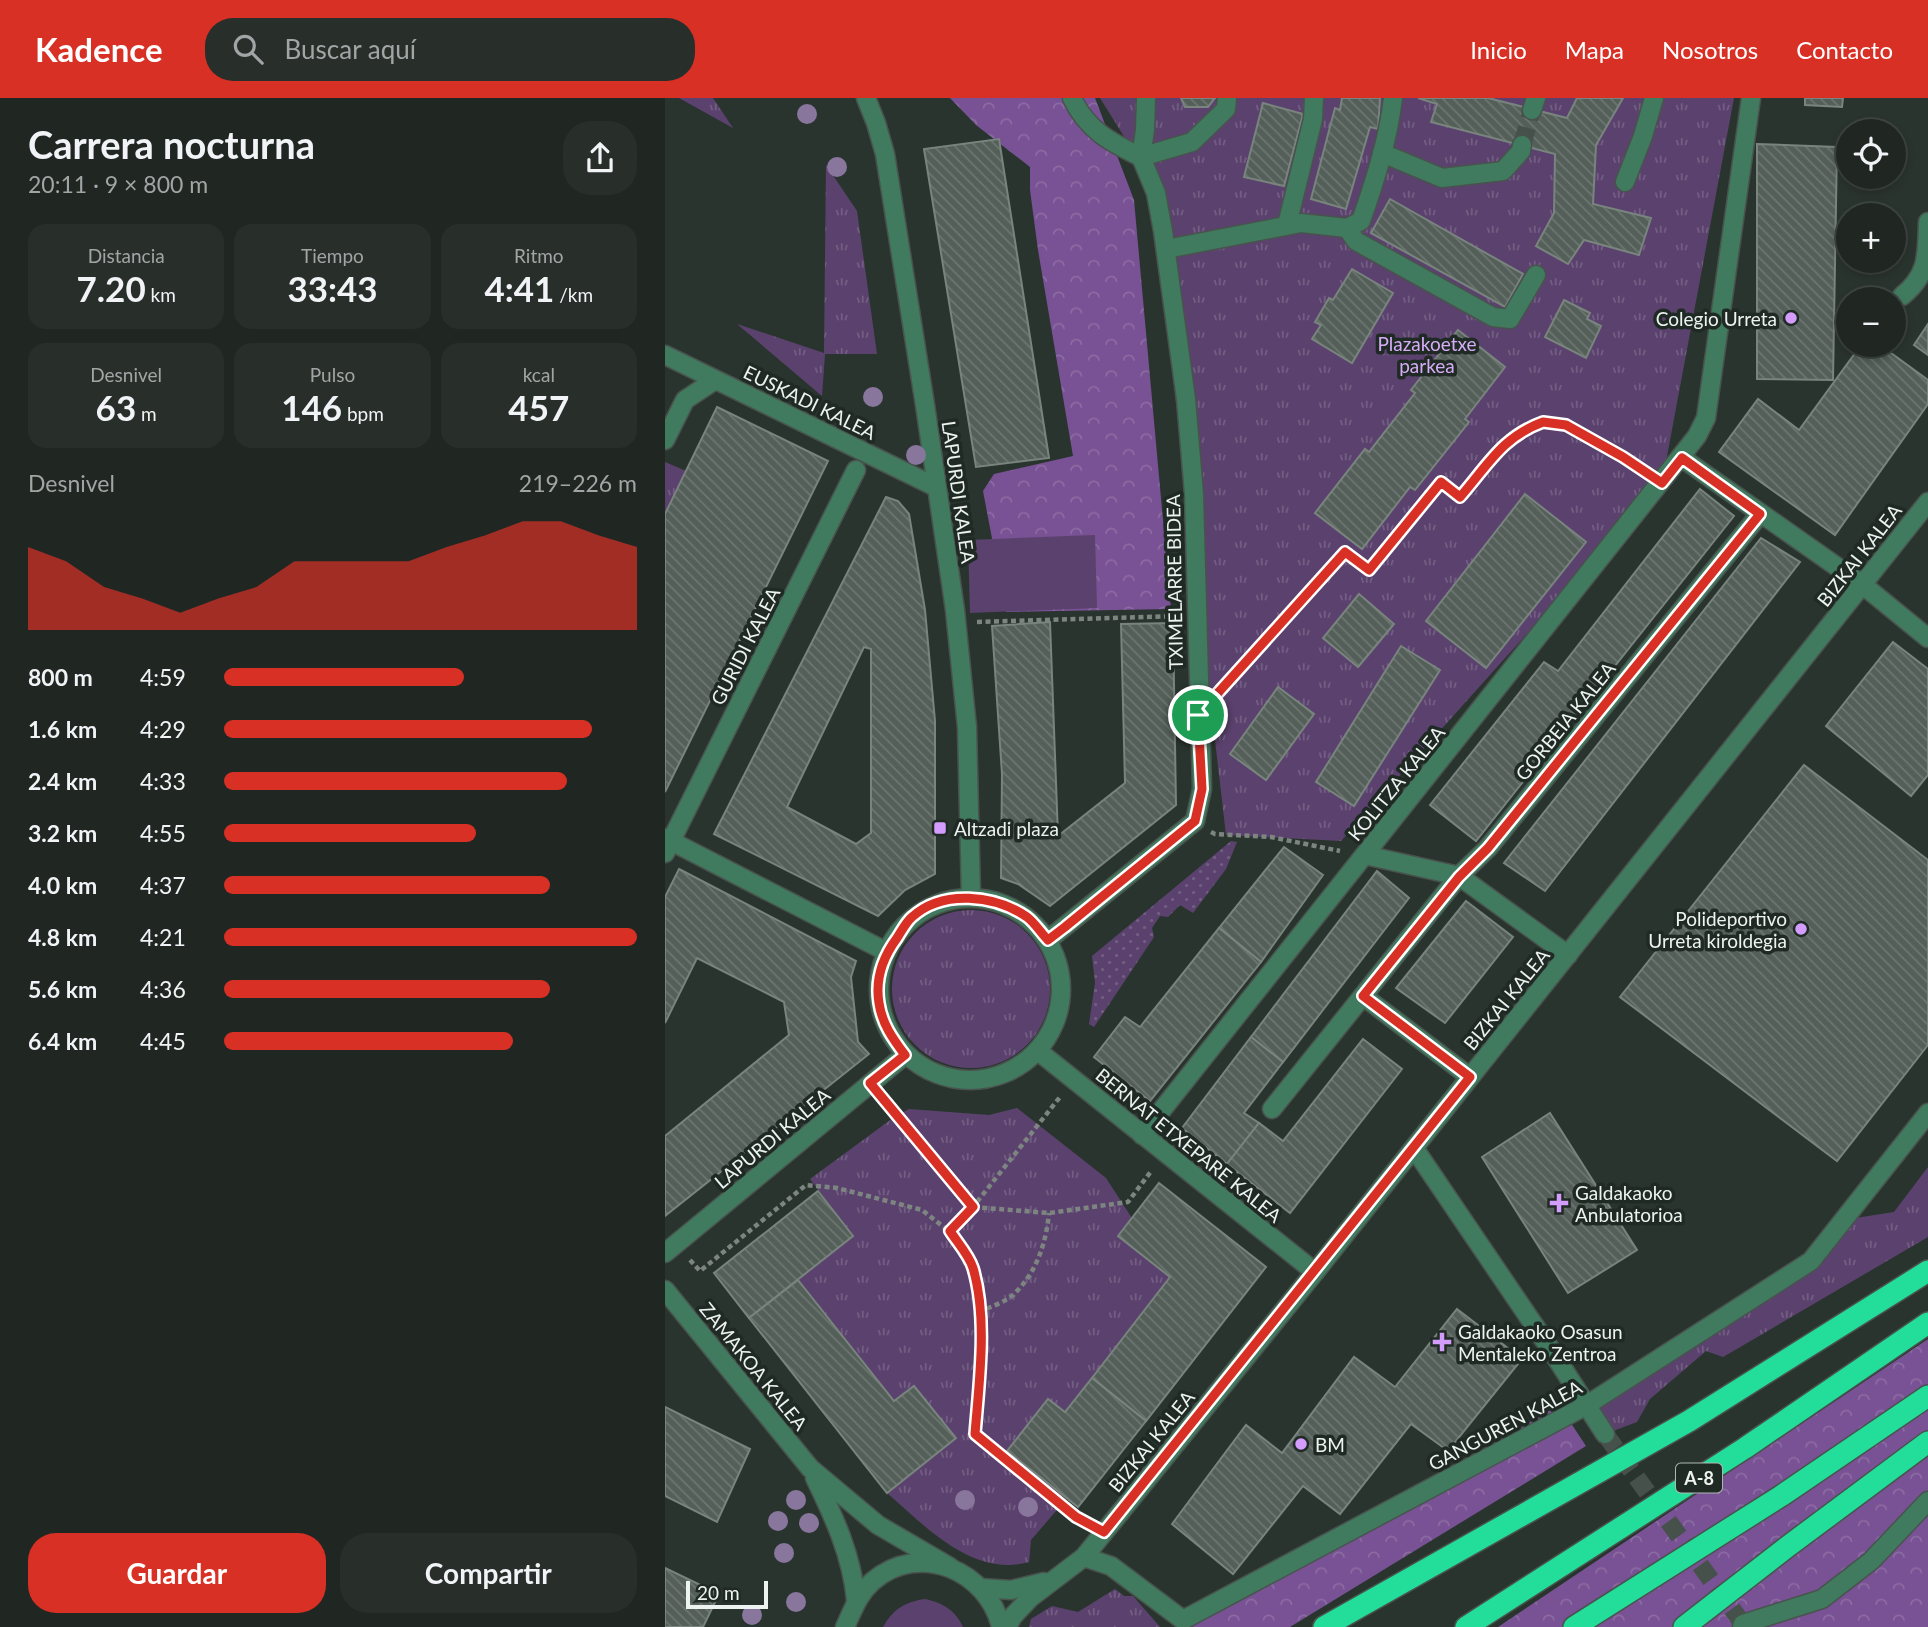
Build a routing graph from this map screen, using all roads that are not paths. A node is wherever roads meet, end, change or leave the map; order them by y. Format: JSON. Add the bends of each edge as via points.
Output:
{"nodes":[{"id":1,"x":866,"y":98,"type":"edge"},
{"id":2,"x":1072,"y":98,"type":"edge"},
{"id":3,"x":1146,"y":98,"type":"edge"},
{"id":4,"x":1227,"y":98,"type":"edge"},
{"id":5,"x":1314,"y":98,"type":"edge"},
{"id":6,"x":1393,"y":98,"type":"edge"},
{"id":7,"x":1654,"y":98,"type":"edge"},
{"id":8,"x":1751,"y":98,"type":"edge"},
{"id":9,"x":1522,"y":145,"type":"tunnel mouth"},
{"id":10,"x":1382,"y":153,"type":"junction"},
{"id":11,"x":1141,"y":157,"type":"junction"},
{"id":12,"x":1625,"y":182,"type":"dead end"},
{"id":13,"x":1928,"y":222,"type":"edge"},
{"id":14,"x":1287,"y":225,"type":"junction"},
{"id":15,"x":1347,"y":228,"type":"junction"},
{"id":16,"x":1166,"y":249,"type":"junction"},
{"id":17,"x":1536,"y":275,"type":"dead end"},
{"id":18,"x":1906,"y":293,"type":"edge"},
{"id":19,"x":665,"y":355,"type":"edge"},
{"id":20,"x":715,"y":380,"type":"junction"},
{"id":21,"x":665,"y":440,"type":"edge"},
{"id":22,"x":1682,"y":458,"type":"junction"},
{"id":23,"x":856,"y":470,"type":"dead end"},
{"id":24,"x":936,"y":487,"type":"junction"},
{"id":25,"x":1928,"y":502,"type":"edge"},
{"id":26,"x":1760,"y":514,"type":"junction"},
{"id":27,"x":1863,"y":585,"type":"junction"},
{"id":28,"x":1928,"y":638,"type":"edge"},
{"id":29,"x":667,"y":844,"type":"edge"},
{"id":30,"x":1365,"y":855,"type":"junction"},
{"id":31,"x":1459,"y":877,"type":"junction"},
{"id":32,"x":971,"y":897,"type":"junction"},
{"id":33,"x":1048,"y":940,"type":"junction"},
{"id":34,"x":887,"y":951,"type":"junction"},
{"id":35,"x":1568,"y":955,"type":"junction"},
{"id":36,"x":1363,"y":996,"type":"junction"},
{"id":37,"x":1038,"y":1051,"type":"junction"},
{"id":38,"x":905,"y":1055,"type":"junction"},
{"id":39,"x":1470,"y":1077,"type":"junction"},
{"id":40,"x":1272,"y":1109,"type":"dead end"},
{"id":41,"x":1928,"y":1113,"type":"edge"},
{"id":42,"x":1142,"y":1135,"type":"junction"},
{"id":43,"x":1414,"y":1148,"type":"junction"},
{"id":44,"x":671,"y":1248,"type":"edge"},
{"id":45,"x":1928,"y":1271,"type":"edge"},
{"id":46,"x":1315,"y":1272,"type":"junction"},
{"id":47,"x":666,"y":1294,"type":"edge"},
{"id":48,"x":1928,"y":1323,"type":"edge"},
{"id":49,"x":1928,"y":1396,"type":"edge"},
{"id":50,"x":1587,"y":1405,"type":"junction"},
{"id":51,"x":1605,"y":1434,"type":"tunnel mouth"},
{"id":52,"x":1928,"y":1442,"type":"edge"},
{"id":53,"x":810,"y":1468,"type":"junction"},
{"id":54,"x":1928,"y":1501,"type":"edge"},
{"id":55,"x":1084,"y":1557,"type":"junction"},
{"id":56,"x":950,"y":1567,"type":"junction"},
{"id":57,"x":1054,"y":1577,"type":"junction"},
{"id":58,"x":981,"y":1588,"type":"junction"},
{"id":59,"x":856,"y":1600,"type":"junction"},
{"id":60,"x":846,"y":1626,"type":"edge"},
{"id":61,"x":1743,"y":1626,"type":"edge"},
{"id":62,"x":1002,"y":1627,"type":"edge"},
{"id":63,"x":1007,"y":1627,"type":"edge"},
{"id":64,"x":1324,"y":1627,"type":"edge"},
{"id":65,"x":1466,"y":1627,"type":"edge"},
{"id":66,"x":1574,"y":1627,"type":"edge"},
{"id":67,"x":1684,"y":1627,"type":"edge"}],
"edges":[{"from":1,"to":24,"type":"street","name":"LAPURDI KALEA","via":[[885,154]]},
{"from":2,"to":11,"type":"street","via":[[1080,114],[1106,140]]},
{"from":3,"to":11,"type":"street"},
{"from":4,"to":11,"type":"street","via":[[1226,109],[1192,142]]},
{"from":5,"to":14,"type":"street"},
{"from":6,"to":10,"type":"street"},
{"from":7,"to":12,"type":"street"},
{"from":8,"to":22,"type":"street","name":"KOLITZA KALEA","via":[[1706,418]]},
{"from":9,"to":10,"type":"street","via":[[1503,172],[1442,178]]},
{"from":10,"to":15,"type":"street","via":[[1361,220]]},
{"from":11,"to":16,"type":"street","name":"TXIMELARRE BIDEA","via":[[1156,193]]},
{"from":13,"to":18,"type":"street","via":[[1925,271],[1917,286]]},
{"from":14,"to":15,"type":"street"},
{"from":14,"to":16,"type":"street"},
{"from":15,"to":17,"type":"street","via":[[1356,240],[1493,317],[1510,319]]},
{"from":16,"to":33,"type":"street","name":"TXIMELARRE BIDEA","via":[[1194,494],[1202,789],[1195,821]]},
{"from":19,"to":20,"type":"street","name":"EUSKADI KALEA"},
{"from":20,"to":21,"type":"street","via":[[685,400]]},
{"from":20,"to":24,"type":"street","name":"EUSKADI KALEA"},
{"from":22,"to":26,"type":"street"},
{"from":22,"to":30,"type":"street","name":"KOLITZA KALEA"},
{"from":23,"to":29,"type":"street","name":"GURIDI KALEA"},
{"from":24,"to":32,"type":"street","name":"LAPURDI KALEA","via":[[967,727]]},
{"from":25,"to":27,"type":"street","name":"BIZKAI KALEA"},
{"from":26,"to":27,"type":"street"},
{"from":26,"to":31,"type":"street","name":"GORBEIA KALEA","via":[[1488,848]]},
{"from":27,"to":28,"type":"street"},
{"from":27,"to":35,"type":"street","name":"BIZKAI KALEA"},
{"from":29,"to":34,"type":"street"},
{"from":30,"to":31,"type":"street"},
{"from":30,"to":42,"type":"street","name":"KOLITZA KALEA"},
{"from":31,"to":35,"type":"street"},
{"from":31,"to":36,"type":"street"},
{"from":32,"to":33,"type":"street","via":[[1002,902],[1029,918]]},
{"from":32,"to":34,"type":"street","via":[[939,902],[913,916]]},
{"from":33,"to":37,"type":"street","via":[[1059,968],[1061,998],[1054,1026]]},
{"from":34,"to":38,"type":"street","via":[[879,971],[879,1003],[887,1031]]},
{"from":35,"to":39,"type":"street","name":"BIZKAI KALEA"},
{"from":36,"to":39,"type":"street"},
{"from":36,"to":40,"type":"street"},
{"from":37,"to":38,"type":"street","via":[[1015,1069],[987,1080],[938,1075]]},
{"from":37,"to":42,"type":"street","name":"BERNAT ETXEPARE KALEA"},
{"from":38,"to":44,"type":"street","name":"LAPURDI KALEA"},
{"from":39,"to":43,"type":"street","name":"BIZKAI KALEA"},
{"from":41,"to":50,"type":"street","name":"GANGUREN KALEA","via":[[1811,1261]]},
{"from":42,"to":46,"type":"street","name":"BERNAT ETXEPARE KALEA"},
{"from":43,"to":46,"type":"street","name":"BIZKAI KALEA"},
{"from":43,"to":50,"type":"street"},
{"from":45,"to":64,"type":"highway","via":[[1689,1420]]},
{"from":46,"to":55,"type":"street","name":"BIZKAI KALEA"},
{"from":47,"to":53,"type":"street","name":"ZAMAKOA KALEA"},
{"from":48,"to":65,"type":"highway","number":"A-8","via":[[1745,1448]]},
{"from":49,"to":66,"type":"highway"},
{"from":50,"to":51,"type":"street"},
{"from":50,"to":55,"type":"street","name":"GANGUREN KALEA","via":[[1183,1620],[1111,1566]]},
{"from":52,"to":67,"type":"highway"},
{"from":53,"to":56,"type":"street","name":"ZAMAKOA KALEA","via":[[878,1525]]},
{"from":53,"to":59,"type":"street","name":"ZAMAKOA KALEA","via":[[845,1546]]},
{"from":54,"to":61,"type":"street","via":[[1871,1561],[1822,1599]]},
{"from":55,"to":57,"type":"street","name":"BIZKAI KALEA"},
{"from":56,"to":58,"type":"street"},
{"from":56,"to":59,"type":"street","via":[[923,1562],[897,1567],[874,1580]]},
{"from":57,"to":58,"type":"street","name":"BIZKAI KALEA","via":[[1011,1590]]},
{"from":57,"to":63,"type":"street","name":"BIZKAI KALEA"},
{"from":58,"to":62,"type":"street","via":[[991,1599]]},
{"from":59,"to":60,"type":"street"}]}
